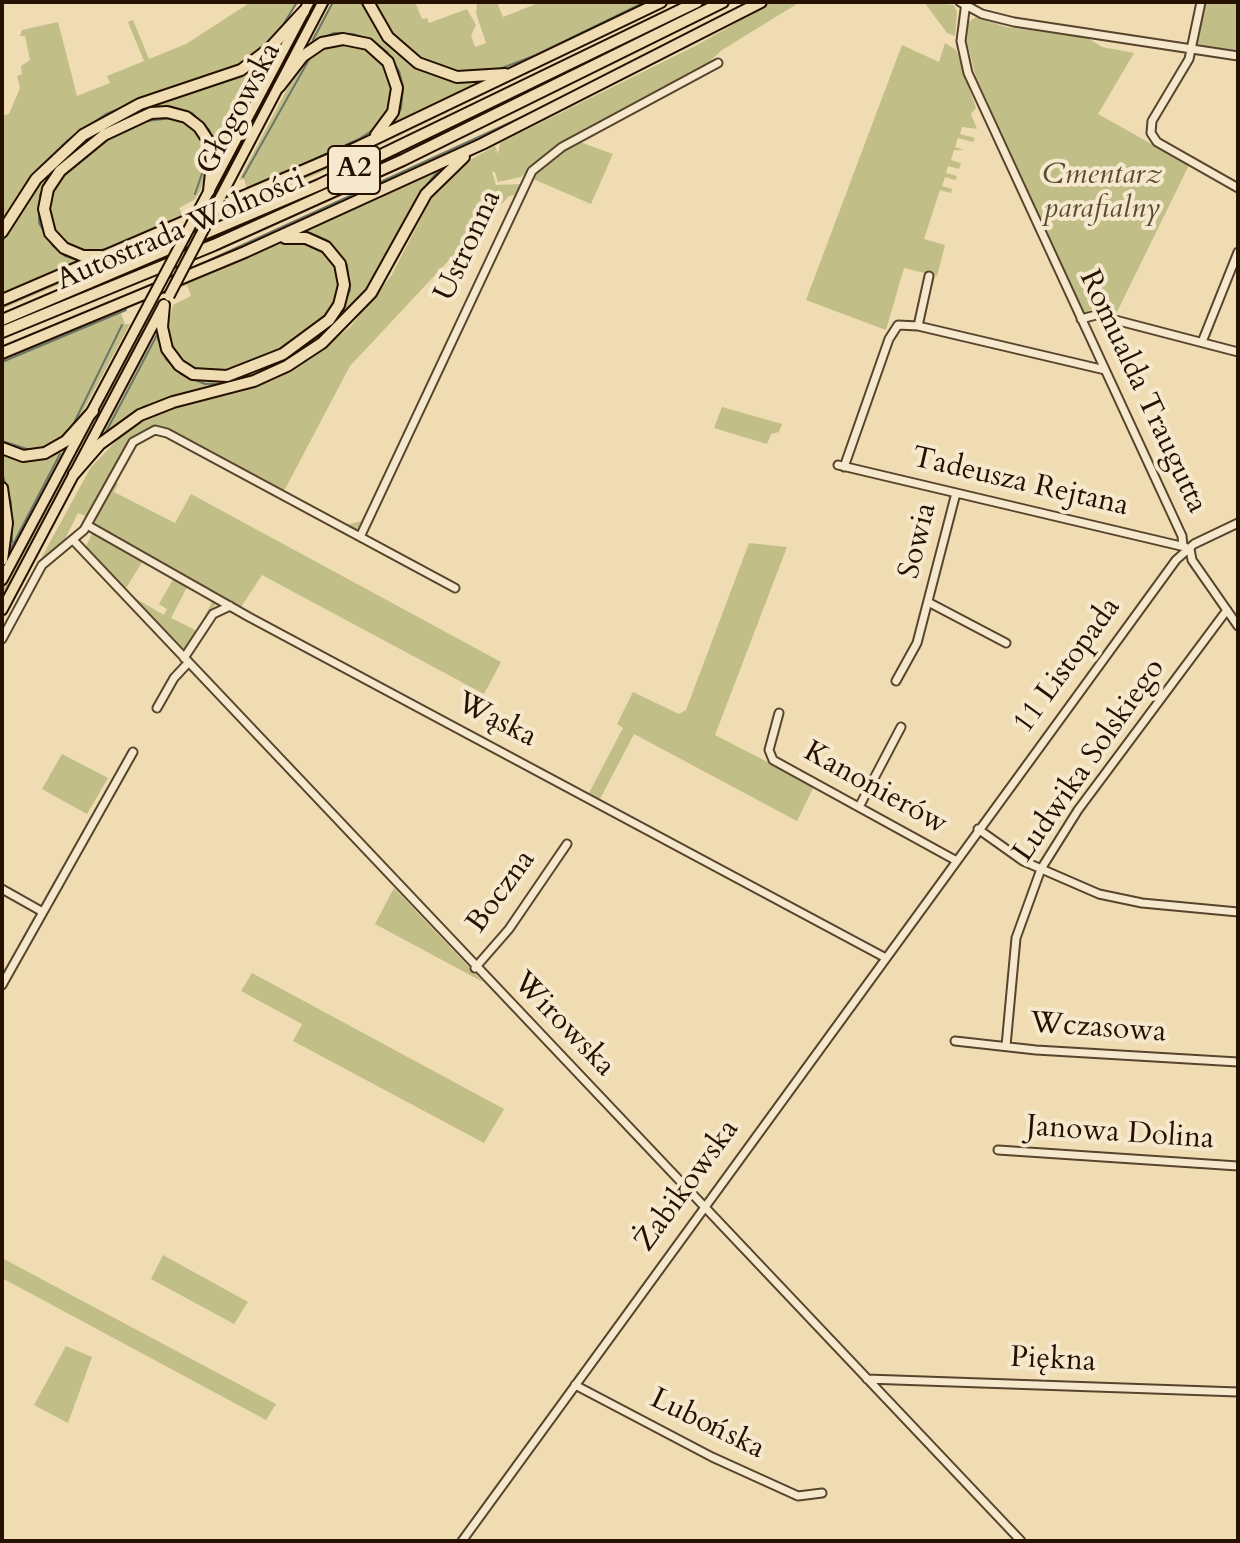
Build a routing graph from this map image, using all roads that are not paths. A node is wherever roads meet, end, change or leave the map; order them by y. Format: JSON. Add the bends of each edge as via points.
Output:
{"nodes":[{"id":1,"x":323,"y":2,"type":"edge"},
{"id":2,"x":368,"y":2,"type":"edge"},
{"id":3,"x":661,"y":2,"type":"edge"},
{"id":4,"x":697,"y":2,"type":"edge"},
{"id":5,"x":723,"y":2,"type":"edge"},
{"id":6,"x":761,"y":2,"type":"edge"},
{"id":7,"x":1201,"y":2,"type":"edge"},
{"id":8,"x":964,"y":3,"type":"edge"},
{"id":9,"x":307,"y":6,"type":"edge"},
{"id":10,"x":1192,"y":51,"type":"junction"},
{"id":11,"x":1238,"y":56,"type":"edge"},
{"id":12,"x":718,"y":63,"type":"dead end"},
{"id":13,"x":529,"y":66,"type":"junction"},
{"id":14,"x":279,"y":87,"type":"junction"},
{"id":15,"x":482,"y":144,"type":"junction"},
{"id":16,"x":358,"y":147,"type":"junction"},
{"id":17,"x":1238,"y":188,"type":"edge"},
{"id":18,"x":209,"y":191,"type":"junction"},
{"id":19,"x":2,"y":232,"type":"edge"},
{"id":20,"x":267,"y":242,"type":"junction"},
{"id":21,"x":123,"y":251,"type":"junction"},
{"id":22,"x":1238,"y":252,"type":"edge"},
{"id":23,"x":929,"y":276,"type":"dead end"},
{"id":24,"x":2,"y":300,"type":"edge"},
{"id":25,"x":166,"y":301,"type":"junction"},
{"id":26,"x":1081,"y":319,"type":"junction"},
{"id":27,"x":2,"y":320,"type":"edge"},
{"id":28,"x":918,"y":326,"type":"junction"},
{"id":29,"x":2,"y":332,"type":"edge"},
{"id":30,"x":1202,"y":342,"type":"junction"},
{"id":31,"x":1238,"y":352,"type":"edge"},
{"id":32,"x":2,"y":355,"type":"edge"},
{"id":33,"x":1105,"y":370,"type":"junction"},
{"id":34,"x":95,"y":406,"type":"junction"},
{"id":35,"x":2,"y":448,"type":"edge"},
{"id":36,"x":74,"y":474,"type":"junction"},
{"id":37,"x":2,"y":488,"type":"edge"},
{"id":38,"x":956,"y":493,"type":"junction"},
{"id":39,"x":1238,"y":523,"type":"edge"},
{"id":40,"x":87,"y":525,"type":"junction"},
{"id":41,"x":360,"y":537,"type":"junction"},
{"id":42,"x":73,"y":540,"type":"junction"},
{"id":43,"x":1187,"y":548,"type":"junction"},
{"id":44,"x":2,"y":560,"type":"edge"},
{"id":45,"x":2,"y":580,"type":"edge"},
{"id":46,"x":455,"y":588,"type":"dead end"},
{"id":47,"x":928,"y":602,"type":"junction"},
{"id":48,"x":230,"y":606,"type":"junction"},
{"id":49,"x":2,"y":610,"type":"edge"},
{"id":50,"x":1232,"y":613,"type":"edge"},
{"id":51,"x":1238,"y":626,"type":"edge"},
{"id":52,"x":2,"y":639,"type":"edge"},
{"id":53,"x":1006,"y":643,"type":"dead end"},
{"id":54,"x":186,"y":660,"type":"junction"},
{"id":55,"x":896,"y":681,"type":"dead end"},
{"id":56,"x":157,"y":708,"type":"dead end"},
{"id":57,"x":779,"y":713,"type":"dead end"},
{"id":58,"x":901,"y":727,"type":"dead end"},
{"id":59,"x":133,"y":752,"type":"dead end"},
{"id":60,"x":859,"y":807,"type":"junction"},
{"id":61,"x":978,"y":829,"type":"junction"},
{"id":62,"x":567,"y":844,"type":"dead end"},
{"id":63,"x":955,"y":860,"type":"junction"},
{"id":64,"x":1041,"y":869,"type":"junction"},
{"id":65,"x":2,"y":889,"type":"edge"},
{"id":66,"x":41,"y":911,"type":"junction"},
{"id":67,"x":1238,"y":912,"type":"edge"},
{"id":68,"x":884,"y":957,"type":"junction"},
{"id":69,"x":475,"y":968,"type":"junction"},
{"id":70,"x":2,"y":985,"type":"edge"},
{"id":71,"x":955,"y":1041,"type":"dead end"},
{"id":72,"x":1006,"y":1046,"type":"junction"},
{"id":73,"x":1238,"y":1062,"type":"edge"},
{"id":74,"x":998,"y":1150,"type":"dead end"},
{"id":75,"x":1238,"y":1166,"type":"edge"},
{"id":76,"x":702,"y":1208,"type":"junction"},
{"id":77,"x":867,"y":1379,"type":"junction"},
{"id":78,"x":575,"y":1385,"type":"junction"},
{"id":79,"x":1238,"y":1392,"type":"edge"},
{"id":80,"x":822,"y":1493,"type":"dead end"},
{"id":81,"x":462,"y":1541,"type":"edge"},
{"id":82,"x":1021,"y":1541,"type":"edge"}],
"edges":[{"from":1,"to":14,"type":"main road","name":"Głogowska"},
{"from":2,"to":13,"type":"highway","via":[[395,45],[430,70],[466,78]]},
{"from":3,"to":13,"type":"highway"},
{"from":4,"to":27,"type":"highway","name":"Autostrada Wolności","number":"A2","via":[[332,180]]},
{"from":5,"to":29,"type":"highway","name":"Autostrada Wolności","number":"A2","via":[[389,166]]},
{"from":6,"to":15,"type":"highway"},
{"from":7,"to":10,"type":"street"},
{"from":8,"to":10,"type":"street","via":[[1005,20]]},
{"from":8,"to":26,"type":"street","name":"Romualda Traugutta","via":[[961,41],[973,85]]},
{"from":9,"to":18,"type":"main road","name":"Głogowska"},
{"from":9,"to":19,"type":"highway","via":[[270,48],[241,70],[140,104],[88,131],[39,175]]},
{"from":10,"to":11,"type":"street"},
{"from":10,"to":17,"type":"street","via":[[1152,121],[1151,133],[1157,142]]},
{"from":12,"to":41,"type":"street","name":"Ustronna","via":[[562,147],[532,171]]},
{"from":13,"to":16,"type":"highway"},
{"from":14,"to":16,"type":"highway","via":[[305,54],[329,40],[358,40],[378,50],[395,77],[396,103],[386,124]]},
{"from":14,"to":25,"type":"main road","name":"Głogowska","bridge":true},
{"from":15,"to":20,"type":"highway"},
{"from":15,"to":36,"type":"highway","via":[[430,189],[379,282],[322,343],[254,381],[140,415],[93,450]]},
{"from":16,"to":21,"type":"highway"},
{"from":18,"to":21,"type":"highway","via":[[209,142],[186,117],[151,113],[104,135],[55,177],[45,197],[44,216],[52,237],[75,254],[94,257]]},
{"from":18,"to":34,"type":"main road","name":"Głogowska","bridge":true},
{"from":20,"to":25,"type":"highway","via":[[296,237],[315,241],[332,253],[343,273],[335,312],[290,350],[239,373],[211,378],[193,374],[167,349],[162,327]]},
{"from":20,"to":32,"type":"highway"},
{"from":21,"to":24,"type":"highway"},
{"from":22,"to":30,"type":"street"},
{"from":23,"to":28,"type":"street"},
{"from":25,"to":36,"type":"main road","name":"Głogowska"},
{"from":26,"to":30,"type":"street","via":[[1094,314]]},
{"from":26,"to":33,"type":"street","name":"Romualda Traugutta"},
{"from":28,"to":33,"type":"street"},
{"from":28,"to":38,"type":"street","name":"Tadeusza Rejtana","via":[[902,324],[892,330],[841,466]]},
{"from":30,"to":31,"type":"street"},
{"from":33,"to":43,"type":"street","name":"Romualda Traugutta"},
{"from":34,"to":35,"type":"highway","via":[[66,441],[45,453],[23,456]]},
{"from":34,"to":45,"type":"main road","name":"Głogowska"},
{"from":36,"to":49,"type":"main road","name":"Głogowska"},
{"from":37,"to":44,"type":"highway","via":[[7,523]]},
{"from":38,"to":43,"type":"street","name":"Tadeusza Rejtana"},
{"from":38,"to":47,"type":"street","name":"Sowia"},
{"from":39,"to":43,"type":"street","name":"11 Listopada"},
{"from":40,"to":41,"type":"street","via":[[133,442],[146,432],[161,431]]},
{"from":40,"to":42,"type":"street"},
{"from":40,"to":48,"type":"street","name":"Wąska"},
{"from":41,"to":46,"type":"street"},
{"from":42,"to":52,"type":"street","via":[[42,565]]},
{"from":42,"to":54,"type":"street","name":"Wirowska"},
{"from":43,"to":50,"type":"street","name":"Romualda Traugutta"},
{"from":43,"to":61,"type":"street","name":"11 Listopada"},
{"from":47,"to":53,"type":"street","name":"Sowia"},
{"from":47,"to":55,"type":"street","name":"Sowia","via":[[914,650]]},
{"from":48,"to":54,"type":"street","via":[[213,614]]},
{"from":48,"to":68,"type":"street","name":"Wąska"},
{"from":50,"to":51,"type":"street","name":"Romualda Traugutta"},
{"from":50,"to":64,"type":"street","name":"Ludwika Solskiego","via":[[1078,810]]},
{"from":54,"to":56,"type":"street"},
{"from":54,"to":69,"type":"street","name":"Wirowska"},
{"from":57,"to":60,"type":"street","name":"Kanonierów","via":[[770,757]]},
{"from":58,"to":60,"type":"street"},
{"from":59,"to":66,"type":"street"},
{"from":60,"to":63,"type":"street","name":"Kanonierów"},
{"from":61,"to":63,"type":"street","name":"11 Listopada"},
{"from":61,"to":64,"type":"street"},
{"from":62,"to":69,"type":"street","name":"Boczna"},
{"from":63,"to":68,"type":"street","name":"Żabikowska"},
{"from":64,"to":67,"type":"street","via":[[1119,899]]},
{"from":64,"to":72,"type":"street","name":"Ludwika Solskiego","via":[[1014,944]]},
{"from":65,"to":66,"type":"street"},
{"from":66,"to":70,"type":"street"},
{"from":68,"to":76,"type":"street","name":"Żabikowska"},
{"from":69,"to":76,"type":"street","name":"Wirowska"},
{"from":71,"to":72,"type":"street","name":"Wczasowa"},
{"from":72,"to":73,"type":"street","name":"Wczasowa"},
{"from":74,"to":75,"type":"street","name":"Janowa Dolina"},
{"from":76,"to":77,"type":"street","name":"Wirowska"},
{"from":76,"to":78,"type":"street","name":"Żabikowska"},
{"from":77,"to":79,"type":"street","name":"Piękna"},
{"from":77,"to":82,"type":"street","name":"Wirowska"},
{"from":78,"to":80,"type":"street","name":"Lubońska","via":[[798,1496]]},
{"from":78,"to":81,"type":"street","name":"Żabikowska"}]}
